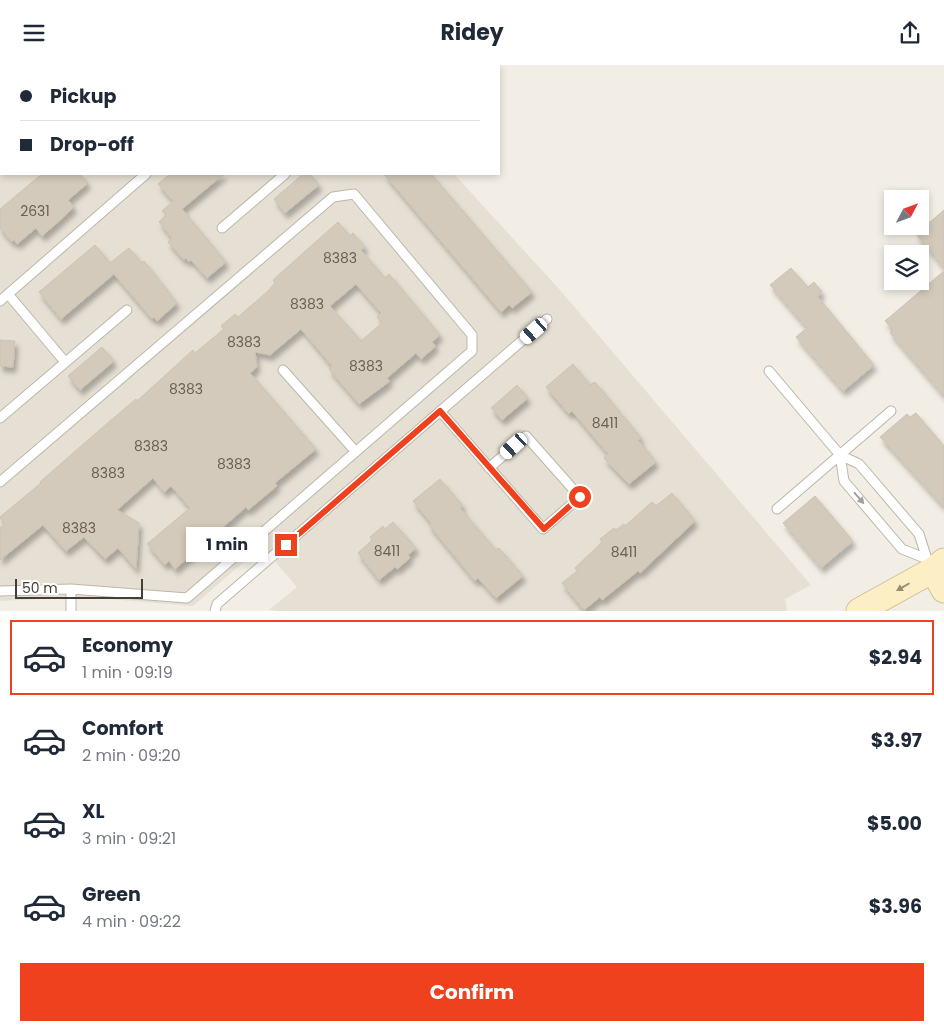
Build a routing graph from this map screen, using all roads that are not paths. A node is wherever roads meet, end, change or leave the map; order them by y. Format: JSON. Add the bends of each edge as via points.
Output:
{"nodes":[{"id":1,"x":145,"y":175,"type":"edge"},
{"id":2,"x":283,"y":175,"type":"edge"},
{"id":3,"x":222,"y":228,"type":"dead end"},
{"id":4,"x":8,"y":294,"type":"junction"},
{"id":5,"x":0,"y":301,"type":"edge"},
{"id":6,"x":127,"y":310,"type":"dead end"},
{"id":7,"x":547,"y":319,"type":"dead end"},
{"id":8,"x":65,"y":362,"type":"junction"},
{"id":9,"x":283,"y":370,"type":"dead end"},
{"id":10,"x":769,"y":371,"type":"dead end"},
{"id":11,"x":440,"y":411,"type":"junction"},
{"id":12,"x":891,"y":411,"type":"dead end"},
{"id":13,"x":0,"y":417,"type":"edge"},
{"id":14,"x":356,"y":452,"type":"junction"},
{"id":15,"x":840,"y":455,"type":"junction"},
{"id":16,"x":490,"y":468,"type":"junction"},
{"id":17,"x":0,"y":482,"type":"edge"},
{"id":18,"x":777,"y":509,"type":"dead end"},
{"id":19,"x":937,"y":570,"type":"edge"},
{"id":20,"x":71,"y":589,"type":"junction"},
{"id":21,"x":0,"y":591,"type":"edge"},
{"id":22,"x":70,"y":611,"type":"edge"},
{"id":23,"x":215,"y":611,"type":"edge"},
{"id":24,"x":859,"y":611,"type":"edge"}],
"edges":[{"from":1,"to":4,"type":"lane"},
{"from":2,"to":3,"type":"lane"},
{"from":4,"to":5,"type":"lane"},
{"from":4,"to":8,"type":"lane"},
{"from":6,"to":8,"type":"lane"},
{"from":7,"to":11,"type":"lane"},
{"from":8,"to":13,"type":"lane"},
{"from":9,"to":14,"type":"lane"},
{"from":10,"to":15,"type":"lane"},
{"from":11,"to":16,"type":"lane"},
{"from":11,"to":23,"type":"lane","via":[[217,604]]},
{"from":12,"to":15,"type":"lane"},
{"from":14,"to":17,"type":"lane","via":[[472,351],[472,335],[354,194],[333,197]]},
{"from":14,"to":20,"type":"lane","via":[[187,598]]},
{"from":15,"to":18,"type":"lane"},
{"from":15,"to":19,"type":"lane","via":[[859,465],[919,534]]},
{"from":15,"to":19,"type":"lane","one_way":true,"via":[[844,481],[902,549]]},
{"from":16,"to":16,"type":"lane","via":[[544,529],[580,497],[526,436]]},
{"from":19,"to":24,"type":"main road","one_way":true},
{"from":20,"to":21,"type":"lane"},
{"from":20,"to":22,"type":"lane"}]}
